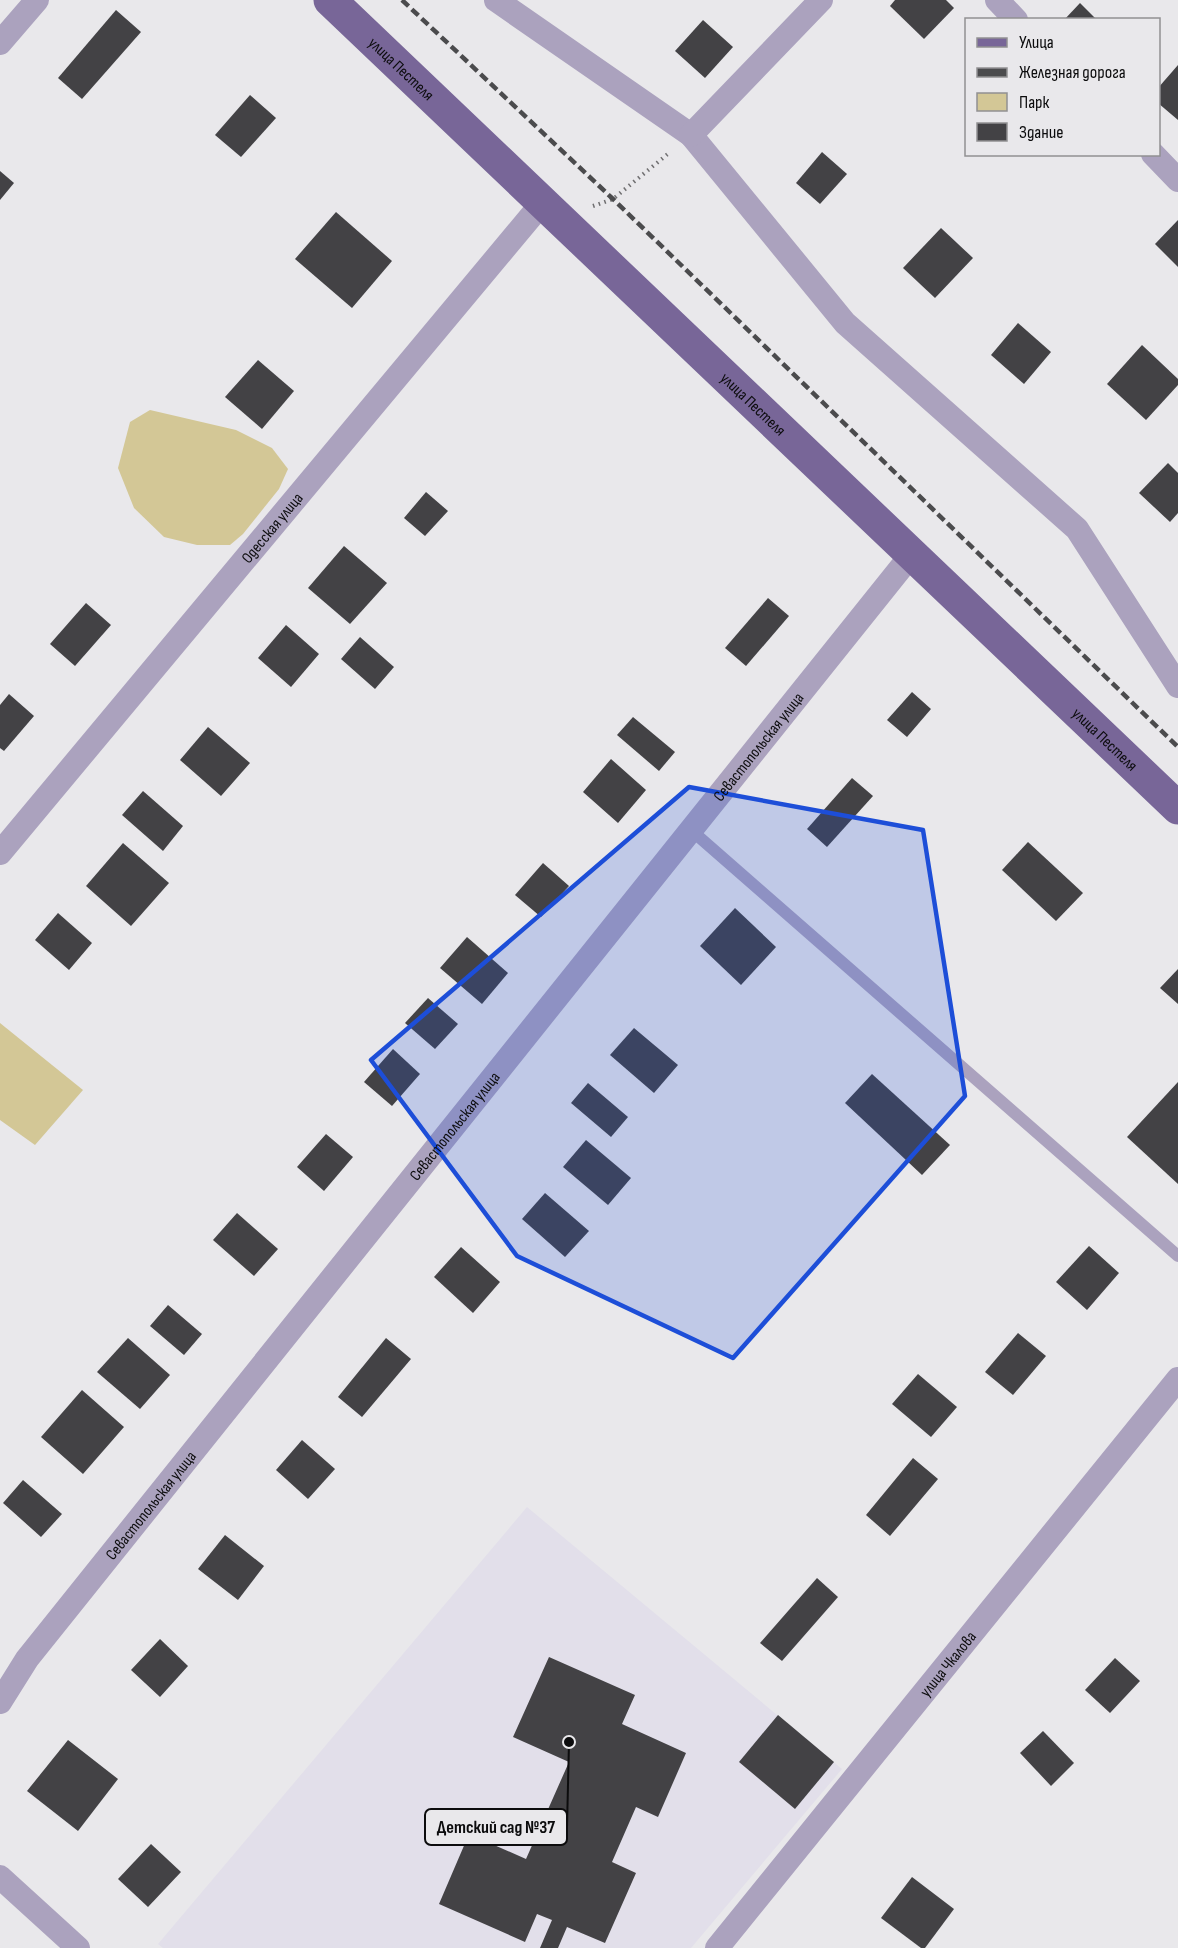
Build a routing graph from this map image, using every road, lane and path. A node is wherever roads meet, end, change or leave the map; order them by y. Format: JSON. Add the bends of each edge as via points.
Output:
{"nodes":[{"id":1,"x":37,"y":0,"type":"edge"},
{"id":2,"x":330,"y":0,"type":"edge"},
{"id":3,"x":496,"y":0,"type":"edge"},
{"id":4,"x":821,"y":0,"type":"edge"},
{"id":5,"x":997,"y":0,"type":"edge"},
{"id":6,"x":1014,"y":18,"type":"edge"},
{"id":7,"x":0,"y":43,"type":"edge"},
{"id":8,"x":691,"y":135,"type":"junction"},
{"id":9,"x":1155,"y":156,"type":"edge"},
{"id":10,"x":1178,"y":180,"type":"edge"},
{"id":11,"x":552,"y":210,"type":"junction"},
{"id":12,"x":912,"y":554,"type":"junction"},
{"id":13,"x":1178,"y":686,"type":"edge"},
{"id":14,"x":1178,"y":808,"type":"edge"},
{"id":15,"x":691,"y":830,"type":"junction"},
{"id":16,"x":0,"y":853,"type":"edge"},
{"id":17,"x":1178,"y":1256,"type":"edge"},
{"id":18,"x":1178,"y":1379,"type":"edge"},
{"id":19,"x":0,"y":1702,"type":"edge"},
{"id":20,"x":0,"y":1877,"type":"edge"},
{"id":21,"x":78,"y":1948,"type":"edge"},
{"id":22,"x":717,"y":1948,"type":"edge"}],
"edges":[{"from":1,"to":7,"type":"street"},
{"from":2,"to":11,"type":"main road","name":"улица Пестеля"},
{"from":3,"to":8,"type":"street"},
{"from":4,"to":8,"type":"street"},
{"from":5,"to":6,"type":"street"},
{"from":8,"to":11,"type":"path","via":[[613,200]]},
{"from":8,"to":13,"type":"street","via":[[845,323],[1077,529]]},
{"from":9,"to":10,"type":"street"},
{"from":11,"to":12,"type":"main road","name":"улица Пестеля"},
{"from":11,"to":16,"type":"street","name":"Одесская улица"},
{"from":12,"to":14,"type":"main road","name":"улица Пестеля"},
{"from":12,"to":15,"type":"street","name":"Севастопольская улица"},
{"from":15,"to":17,"type":"lane"},
{"from":15,"to":19,"type":"street","name":"Севастопольская улица","via":[[27,1659]]},
{"from":18,"to":22,"type":"street","name":"улица Чкалова"},
{"from":20,"to":21,"type":"street"}]}
